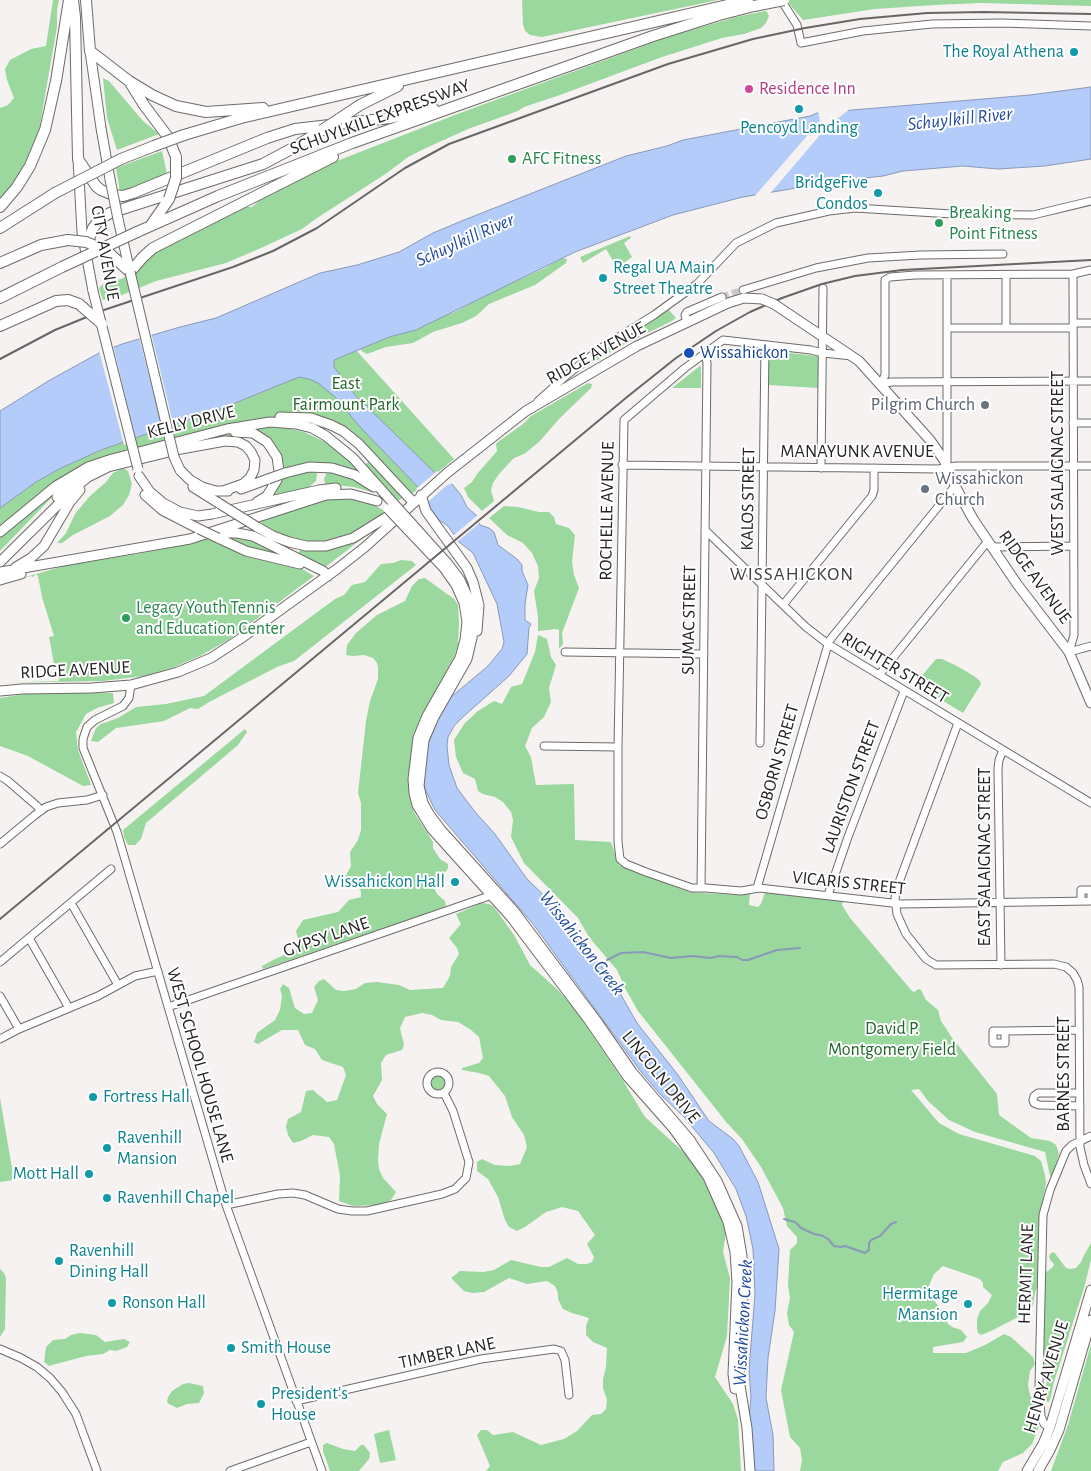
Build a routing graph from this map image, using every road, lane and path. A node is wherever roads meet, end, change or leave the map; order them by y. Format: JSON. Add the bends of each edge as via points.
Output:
{"nodes":[{"id":1,"x":69,"y":0,"type":"edge"},
{"id":2,"x":73,"y":0,"type":"edge"},
{"id":3,"x":86,"y":0,"type":"edge"},
{"id":4,"x":783,"y":0,"type":"edge"},
{"id":5,"x":752,"y":3,"type":"edge"},
{"id":6,"x":1091,"y":26,"type":"edge"},
{"id":7,"x":90,"y":51,"type":"junction"},
{"id":8,"x":414,"y":78,"type":"junction"},
{"id":9,"x":129,"y":81,"type":"junction"},
{"id":10,"x":488,"y":95,"type":"junction"},
{"id":11,"x":302,"y":104,"type":"junction"},
{"id":12,"x":395,"y":128,"type":"junction"},
{"id":13,"x":78,"y":159,"type":"junction"},
{"id":14,"x":1091,"y":201,"type":"edge"},
{"id":15,"x":0,"y":207,"type":"edge"},
{"id":16,"x":151,"y":226,"type":"junction"},
{"id":17,"x":0,"y":228,"type":"edge"},
{"id":18,"x":1003,"y":254,"type":"dead end"},
{"id":19,"x":87,"y":256,"type":"junction"},
{"id":20,"x":122,"y":260,"type":"junction"},
{"id":21,"x":0,"y":263,"type":"edge"},
{"id":22,"x":1091,"y":270,"type":"edge"},
{"id":23,"x":130,"y":272,"type":"junction"},
{"id":24,"x":1073,"y":274,"type":"junction"},
{"id":25,"x":1006,"y":275,"type":"junction"},
{"id":26,"x":947,"y":276,"type":"junction"},
{"id":27,"x":822,"y":288,"type":"dead end"},
{"id":28,"x":743,"y":290,"type":"tunnel mouth"},
{"id":29,"x":722,"y":297,"type":"tunnel mouth"},
{"id":30,"x":0,"y":298,"type":"edge"},
{"id":31,"x":687,"y":322,"type":"junction"},
{"id":32,"x":1091,"y":323,"type":"edge"},
{"id":33,"x":102,"y":324,"type":"junction"},
{"id":34,"x":0,"y":326,"type":"edge"},
{"id":35,"x":1073,"y":326,"type":"junction"},
{"id":36,"x":947,"y":328,"type":"junction"},
{"id":37,"x":1006,"y":328,"type":"junction"},
{"id":38,"x":822,"y":336,"type":"junction"},
{"id":39,"x":765,"y":344,"type":"junction"},
{"id":40,"x":705,"y":353,"type":"junction"},
{"id":41,"x":823,"y":353,"type":"junction"},
{"id":42,"x":852,"y":356,"type":"junction"},
{"id":43,"x":1073,"y":381,"type":"junction"},
{"id":44,"x":1091,"y":381,"type":"edge"},
{"id":45,"x":947,"y":382,"type":"junction"},
{"id":46,"x":881,"y":384,"type":"junction"},
{"id":47,"x":526,"y":411,"type":"junction"},
{"id":48,"x":258,"y":423,"type":"junction"},
{"id":49,"x":1073,"y":423,"type":"junction"},
{"id":50,"x":1091,"y":423,"type":"edge"},
{"id":51,"x":216,"y":433,"type":"junction"},
{"id":52,"x":97,"y":464,"type":"junction"},
{"id":53,"x":116,"y":465,"type":"junction"},
{"id":54,"x":622,"y":465,"type":"junction"},
{"id":55,"x":706,"y":466,"type":"junction"},
{"id":56,"x":946,"y":466,"type":"junction"},
{"id":57,"x":1073,"y":466,"type":"junction"},
{"id":58,"x":1091,"y":466,"type":"edge"},
{"id":59,"x":764,"y":467,"type":"junction"},
{"id":60,"x":821,"y":468,"type":"junction"},
{"id":61,"x":874,"y":468,"type":"junction"},
{"id":62,"x":180,"y":470,"type":"junction"},
{"id":63,"x":138,"y":473,"type":"junction"},
{"id":64,"x":277,"y":476,"type":"junction"},
{"id":65,"x":955,"y":486,"type":"junction"},
{"id":66,"x":223,"y":491,"type":"junction"},
{"id":67,"x":421,"y":495,"type":"junction"},
{"id":68,"x":386,"y":496,"type":"junction"},
{"id":69,"x":377,"y":501,"type":"junction"},
{"id":70,"x":412,"y":503,"type":"junction"},
{"id":71,"x":250,"y":505,"type":"junction"},
{"id":72,"x":391,"y":506,"type":"junction"},
{"id":73,"x":410,"y":526,"type":"junction"},
{"id":74,"x":705,"y":530,"type":"junction"},
{"id":75,"x":0,"y":532,"type":"edge"},
{"id":76,"x":202,"y":532,"type":"junction"},
{"id":77,"x":990,"y":544,"type":"junction"},
{"id":78,"x":1073,"y":546,"type":"junction"},
{"id":79,"x":0,"y":555,"type":"edge"},
{"id":80,"x":71,"y":560,"type":"junction"},
{"id":81,"x":0,"y":562,"type":"edge"},
{"id":82,"x":5,"y":572,"type":"edge"},
{"id":83,"x":328,"y":576,"type":"junction"},
{"id":84,"x":0,"y":580,"type":"edge"},
{"id":85,"x":762,"y":584,"type":"junction"},
{"id":86,"x":783,"y":605,"type":"junction"},
{"id":87,"x":828,"y":644,"type":"junction"},
{"id":88,"x":1091,"y":646,"type":"edge"},
{"id":89,"x":469,"y":652,"type":"junction"},
{"id":90,"x":565,"y":652,"type":"dead end"},
{"id":91,"x":1069,"y":652,"type":"junction"},
{"id":92,"x":620,"y":653,"type":"junction"},
{"id":93,"x":704,"y":654,"type":"junction"},
{"id":94,"x":879,"y":675,"type":"junction"},
{"id":95,"x":131,"y":685,"type":"junction"},
{"id":96,"x":904,"y":690,"type":"junction"},
{"id":97,"x":0,"y":691,"type":"edge"},
{"id":98,"x":1091,"y":703,"type":"edge"},
{"id":99,"x":958,"y":723,"type":"junction"},
{"id":100,"x":760,"y":743,"type":"dead end"},
{"id":101,"x":544,"y":746,"type":"dead end"},
{"id":102,"x":618,"y":747,"type":"junction"},
{"id":103,"x":1003,"y":750,"type":"junction"},
{"id":104,"x":0,"y":776,"type":"edge"},
{"id":105,"x":103,"y":795,"type":"junction"},
{"id":106,"x":1091,"y":803,"type":"edge"},
{"id":107,"x":41,"y":810,"type":"junction"},
{"id":108,"x":0,"y":844,"type":"edge"},
{"id":109,"x":620,"y":859,"type":"joint"},
{"id":110,"x":111,"y":869,"type":"dead end"},
{"id":111,"x":701,"y":888,"type":"junction"},
{"id":112,"x":757,"y":888,"type":"junction"},
{"id":113,"x":492,"y":895,"type":"junction"},
{"id":114,"x":828,"y":895,"type":"junction"},
{"id":115,"x":1081,"y":901,"type":"dead end"},
{"id":116,"x":1000,"y":902,"type":"junction"},
{"id":117,"x":71,"y":904,"type":"junction"},
{"id":118,"x":895,"y":904,"type":"junction"},
{"id":119,"x":29,"y":938,"type":"junction"},
{"id":120,"x":0,"y":962,"type":"edge"},
{"id":121,"x":1001,"y":965,"type":"junction"},
{"id":122,"x":158,"y":970,"type":"junction"},
{"id":123,"x":118,"y":985,"type":"junction"},
{"id":124,"x":0,"y":996,"type":"edge"},
{"id":125,"x":168,"y":1007,"type":"junction"},
{"id":126,"x":69,"y":1008,"type":"junction"},
{"id":127,"x":19,"y":1029,"type":"junction"},
{"id":128,"x":1079,"y":1030,"type":"junction"},
{"id":129,"x":1005,"y":1031,"type":"dead end"},
{"id":130,"x":0,"y":1039,"type":"edge"},
{"id":131,"x":444,"y":1093,"type":"dead end"},
{"id":132,"x":1079,"y":1093,"type":"junction"},
{"id":133,"x":1080,"y":1106,"type":"junction"},
{"id":134,"x":1091,"y":1136,"type":"edge"},
{"id":135,"x":1080,"y":1140,"type":"junction"},
{"id":136,"x":1091,"y":1184,"type":"edge"},
{"id":137,"x":226,"y":1205,"type":"junction"},
{"id":138,"x":1091,"y":1290,"type":"edge"},
{"id":139,"x":1091,"y":1320,"type":"edge"},
{"id":140,"x":0,"y":1349,"type":"edge"},
{"id":141,"x":569,"y":1394,"type":"dead end"},
{"id":142,"x":296,"y":1401,"type":"junction"},
{"id":143,"x":1050,"y":1427,"type":"junction"},
{"id":144,"x":311,"y":1442,"type":"junction"},
{"id":145,"x":97,"y":1471,"type":"edge"},
{"id":146,"x":230,"y":1471,"type":"edge"},
{"id":147,"x":322,"y":1471,"type":"edge"},
{"id":148,"x":746,"y":1471,"type":"edge"},
{"id":149,"x":750,"y":1471,"type":"edge"},
{"id":150,"x":1027,"y":1471,"type":"edge"},
{"id":151,"x":1038,"y":1471,"type":"edge"}],
"edges":[{"from":1,"to":15,"type":"highway","via":[[45,130],[30,166]]},
{"from":2,"to":13,"type":"highway","name":"CITY AVENUE"},
{"from":3,"to":7,"type":"highway","name":"CITY AVENUE"},
{"from":4,"to":5,"type":"highway","name":"SCHUYLKILL EXPRESSWAY","bridge":true},
{"from":4,"to":6,"type":"street","via":[[797,25],[802,43],[863,31],[932,24]]},
{"from":5,"to":8,"type":"highway","name":"SCHUYLKILL EXPRESSWAY"},
{"from":5,"to":10,"type":"highway","name":"SCHUYLKILL EXPRESSWAY"},
{"from":7,"to":9,"type":"highway"},
{"from":7,"to":20,"type":"main road","name":"CITY AVENUE","bridge":true},
{"from":8,"to":11,"type":"highway","name":"SCHUYLKILL EXPRESSWAY"},
{"from":8,"to":19,"type":"highway","bridge":true,"via":[[360,105],[263,164],[110,213],[93,228]]},
{"from":9,"to":11,"type":"highway","via":[[167,103],[196,111]]},
{"from":9,"to":16,"type":"highway","bridge":true,"via":[[168,137],[176,157],[176,178],[168,199]]},
{"from":10,"to":12,"type":"highway","name":"SCHUYLKILL EXPRESSWAY"},
{"from":10,"to":13,"type":"highway","via":[[397,116],[281,133],[123,196],[106,193],[96,186]]},
{"from":11,"to":17,"type":"highway","name":"SCHUYLKILL EXPRESSWAY","bridge":true,"via":[[184,135],[121,159],[55,193]]},
{"from":12,"to":16,"type":"highway","name":"SCHUYLKILL EXPRESSWAY","via":[[268,175]]},
{"from":12,"to":23,"type":"highway","via":[[153,248]]},
{"from":13,"to":19,"type":"main road","name":"CITY AVENUE","via":[[80,214]]},
{"from":14,"to":47,"type":"street","via":[[1033,215],[859,208],[780,222],[736,243],[700,281],[601,348]]},
{"from":16,"to":30,"type":"highway","name":"SCHUYLKILL EXPRESSWAY","bridge":true},
{"from":18,"to":28,"type":"street","via":[[868,258],[816,268]]},
{"from":19,"to":33,"type":"main road","name":"CITY AVENUE","bridge":true},
{"from":20,"to":21,"type":"highway","bridge":true,"via":[[86,242],[68,240],[41,245]]},
{"from":20,"to":23,"type":"highway"},
{"from":22,"to":24,"type":"street"},
{"from":23,"to":62,"type":"main road","name":"CITY AVENUE","bridge":true,"via":[[174,457]]},
{"from":24,"to":25,"type":"street"},
{"from":24,"to":35,"type":"street","name":"WEST SALAIGNAC STREET"},
{"from":25,"to":26,"type":"street"},
{"from":25,"to":37,"type":"street"},
{"from":26,"to":36,"type":"street"},
{"from":26,"to":46,"type":"street","via":[[900,276],[885,280],[885,375]]},
{"from":27,"to":38,"type":"street"},
{"from":29,"to":31,"type":"street","via":[[686,312]]},
{"from":31,"to":38,"type":"main road","name":"RIDGE AVENUE","bridge":true,"via":[[734,300],[748,297],[774,304]]},
{"from":31,"to":47,"type":"main road","name":"RIDGE AVENUE","via":[[630,350]]},
{"from":32,"to":35,"type":"street"},
{"from":33,"to":34,"type":"highway","bridge":true,"via":[[79,304],[56,300]]},
{"from":33,"to":63,"type":"main road","name":"CITY AVENUE","bridge":true},
{"from":35,"to":37,"type":"street"},
{"from":35,"to":43,"type":"street","name":"WEST SALAIGNAC STREET"},
{"from":36,"to":37,"type":"street"},
{"from":36,"to":45,"type":"street"},
{"from":38,"to":41,"type":"street"},
{"from":38,"to":42,"type":"main road","name":"RIDGE AVENUE"},
{"from":39,"to":40,"type":"street","name":"ROCHELLE AVENUE","via":[[723,340]]},
{"from":39,"to":41,"type":"street","name":"ROCHELLE AVENUE"},
{"from":39,"to":59,"type":"street","name":"KALOS STREET"},
{"from":40,"to":54,"type":"street","name":"ROCHELLE AVENUE","via":[[625,418]]},
{"from":40,"to":55,"type":"street","name":"SUMAC STREET"},
{"from":41,"to":42,"type":"street","name":"ROCHELLE AVENUE"},
{"from":41,"to":60,"type":"street"},
{"from":42,"to":46,"type":"main road","name":"RIDGE AVENUE"},
{"from":43,"to":44,"type":"street"},
{"from":43,"to":45,"type":"street"},
{"from":43,"to":49,"type":"street","name":"WEST SALAIGNAC STREET"},
{"from":45,"to":46,"type":"street"},
{"from":45,"to":56,"type":"street"},
{"from":46,"to":56,"type":"main road","name":"RIDGE AVENUE","via":[[930,440]]},
{"from":47,"to":67,"type":"main road","name":"RIDGE AVENUE"},
{"from":48,"to":51,"type":"main road","name":"KELLY DRIVE"},
{"from":48,"to":68,"type":"main road","name":"KELLY DRIVE","via":[[288,422],[320,432],[346,452]]},
{"from":48,"to":70,"type":"main road","via":[[297,416],[337,428],[359,444]]},
{"from":49,"to":50,"type":"street"},
{"from":49,"to":57,"type":"street","name":"WEST SALAIGNAC STREET"},
{"from":51,"to":52,"type":"main road","name":"KELLY DRIVE"},
{"from":51,"to":64,"type":"main road","via":[[246,432],[263,438],[278,462]]},
{"from":52,"to":75,"type":"main road","name":"KELLY DRIVE","via":[[64,480]]},
{"from":52,"to":79,"type":"main road","via":[[72,482]]},
{"from":53,"to":66,"type":"main road","via":[[191,447],[238,442],[251,452],[254,470],[243,484]]},
{"from":53,"to":81,"type":"main road","via":[[82,481]]},
{"from":53,"to":82,"type":"main road","via":[[83,486],[44,546],[31,558]]},
{"from":54,"to":55,"type":"street","name":"MANAYUNK AVENUE"},
{"from":54,"to":92,"type":"street","name":"ROCHELLE AVENUE"},
{"from":55,"to":59,"type":"street","name":"MANAYUNK AVENUE"},
{"from":55,"to":74,"type":"street","name":"SUMAC STREET"},
{"from":56,"to":57,"type":"street","name":"MANAYUNK AVENUE"},
{"from":56,"to":61,"type":"street","name":"MANAYUNK AVENUE","via":[[938,469]]},
{"from":56,"to":65,"type":"main road","name":"RIDGE AVENUE"},
{"from":57,"to":58,"type":"street","name":"MANAYUNK AVENUE"},
{"from":57,"to":78,"type":"street","name":"WEST SALAIGNAC STREET"},
{"from":59,"to":60,"type":"street","name":"MANAYUNK AVENUE"},
{"from":59,"to":85,"type":"street","name":"KALOS STREET"},
{"from":60,"to":61,"type":"street","name":"MANAYUNK AVENUE"},
{"from":61,"to":86,"type":"street","via":[[872,496]]},
{"from":62,"to":66,"type":"main road","via":[[196,484]]},
{"from":62,"to":70,"type":"main road","bridge":true,"via":[[193,487],[256,527],[306,546],[326,546],[353,538]]},
{"from":63,"to":71,"type":"main road","via":[[155,497],[186,514],[206,515]]},
{"from":63,"to":76,"type":"main road","via":[[143,490],[155,506]]},
{"from":64,"to":66,"type":"main road","via":[[237,491]]},
{"from":64,"to":68,"type":"main road","via":[[308,467],[340,470],[361,478]]},
{"from":64,"to":71,"type":"main road","via":[[267,496]]},
{"from":65,"to":77,"type":"main road","name":"RIDGE AVENUE"},
{"from":65,"to":87,"type":"street","name":"OSBORN STREET"},
{"from":67,"to":70,"type":"main road","name":"RIDGE AVENUE"},
{"from":67,"to":89,"type":"main road","via":[[426,511],[467,568],[476,588],[478,625]]},
{"from":68,"to":72,"type":"main road","name":"LINCOLN DRIVE"},
{"from":69,"to":71,"type":"main road","via":[[355,491],[334,488]]},
{"from":69,"to":72,"type":"main road","name":"LINCOLN DRIVE"},
{"from":69,"to":76,"type":"main road","via":[[351,494],[326,495]]},
{"from":70,"to":83,"type":"main road","name":"RIDGE AVENUE"},
{"from":72,"to":73,"type":"main road","name":"LINCOLN DRIVE","bridge":true},
{"from":73,"to":89,"type":"main road","name":"LINCOLN DRIVE","via":[[452,568],[464,587],[473,625]]},
{"from":73,"to":113,"type":"main road","name":"LINCOLN DRIVE","via":[[456,585],[464,603],[466,622],[460,658],[418,738],[414,793],[427,823]]},
{"from":74,"to":85,"type":"street","name":"RIGHTER STREET"},
{"from":74,"to":93,"type":"street","name":"SUMAC STREET"},
{"from":76,"to":80,"type":"main road","via":[[174,542]]},
{"from":76,"to":83,"type":"main road","bridge":true,"via":[[246,551],[291,561]]},
{"from":76,"to":83,"type":"main road","via":[[253,536],[323,570]]},
{"from":77,"to":78,"type":"street"},
{"from":77,"to":91,"type":"main road","name":"RIDGE AVENUE"},
{"from":77,"to":94,"type":"street"},
{"from":78,"to":91,"type":"street","name":"WEST SALAIGNAC STREET","via":[[1074,635]]},
{"from":80,"to":82,"type":"main road"},
{"from":80,"to":84,"type":"main road"},
{"from":83,"to":95,"type":"main road","name":"RIDGE AVENUE","via":[[211,658],[178,672]]},
{"from":85,"to":86,"type":"street","name":"RIGHTER STREET"},
{"from":85,"to":100,"type":"street","name":"KALOS STREET"},
{"from":86,"to":87,"type":"street","name":"RIGHTER STREET"},
{"from":87,"to":94,"type":"street","name":"RIGHTER STREET"},
{"from":87,"to":112,"type":"street","name":"OSBORN STREET"},
{"from":88,"to":91,"type":"street"},
{"from":89,"to":149,"type":"main road","name":"LINCOLN DRIVE","via":[[422,746],[421,798],[437,825],[514,911],[632,1072],[690,1140],[718,1181],[734,1217],[742,1256],[739,1380]]},
{"from":90,"to":92,"type":"street"},
{"from":91,"to":98,"type":"main road","name":"RIDGE AVENUE"},
{"from":92,"to":93,"type":"street"},
{"from":92,"to":102,"type":"street","name":"ROCHELLE AVENUE"},
{"from":93,"to":111,"type":"street","name":"SUMAC STREET"},
{"from":94,"to":96,"type":"street","name":"RIGHTER STREET"},
{"from":95,"to":97,"type":"main road","name":"RIDGE AVENUE"},
{"from":95,"to":105,"type":"street","name":"WEST SCHOOL HOUSE LANE","via":[[125,704],[92,722],[84,735],[84,748]]},
{"from":96,"to":99,"type":"street","name":"RIGHTER STREET"},
{"from":96,"to":114,"type":"street","name":"LAURISTON STREET"},
{"from":99,"to":103,"type":"street","name":"RIGHTER STREET"},
{"from":99,"to":118,"type":"street","via":[[898,885]]},
{"from":101,"to":102,"type":"street"},
{"from":102,"to":109,"type":"street","name":"ROCHELLE AVENUE"},
{"from":103,"to":106,"type":"street","name":"RIGHTER STREET"},
{"from":103,"to":116,"type":"street","name":"EAST SALAIGNAC STREET","via":[[998,764]]},
{"from":104,"to":107,"type":"street"},
{"from":105,"to":107,"type":"street","via":[[58,803]]},
{"from":105,"to":122,"type":"street","name":"WEST SCHOOL HOUSE LANE"},
{"from":107,"to":108,"type":"street"},
{"from":109,"to":111,"type":"street","name":"VICARIS STREET","via":[[687,887]]},
{"from":110,"to":117,"type":"street"},
{"from":111,"to":112,"type":"street","name":"VICARIS STREET","via":[[741,891]]},
{"from":112,"to":114,"type":"street","name":"VICARIS STREET"},
{"from":113,"to":125,"type":"street","name":"GYPSY LANE"},
{"from":113,"to":148,"type":"main road","name":"LINCOLN DRIVE","via":[[576,1003],[633,1084],[691,1152],[708,1177],[724,1212],[735,1252],[733,1374],[742,1422]]},
{"from":114,"to":118,"type":"street","name":"VICARIS STREET"},
{"from":115,"to":116,"type":"street","name":"VICARIS STREET"},
{"from":116,"to":118,"type":"street","name":"VICARIS STREET"},
{"from":116,"to":121,"type":"street","name":"EAST SALAIGNAC STREET"},
{"from":117,"to":119,"type":"street"},
{"from":117,"to":123,"type":"street"},
{"from":118,"to":121,"type":"street","via":[[906,934],[932,963],[944,966]]},
{"from":119,"to":120,"type":"street"},
{"from":119,"to":126,"type":"street"},
{"from":121,"to":128,"type":"street","name":"BARNES STREET","via":[[1054,964],[1066,967],[1078,984]]},
{"from":122,"to":123,"type":"street"},
{"from":122,"to":125,"type":"street","name":"WEST SCHOOL HOUSE LANE"},
{"from":123,"to":126,"type":"street"},
{"from":124,"to":127,"type":"street"},
{"from":125,"to":137,"type":"street","name":"WEST SCHOOL HOUSE LANE"},
{"from":126,"to":127,"type":"street"},
{"from":127,"to":130,"type":"street"},
{"from":128,"to":129,"type":"street"},
{"from":128,"to":132,"type":"street","name":"BARNES STREET"},
{"from":131,"to":137,"type":"street","via":[[469,1162],[466,1178],[455,1189],[367,1211],[338,1209],[293,1193]]},
{"from":132,"to":133,"type":"street","name":"BARNES STREET"},
{"from":132,"to":133,"type":"street","via":[[1038,1093],[1033,1100],[1039,1105]]},
{"from":133,"to":135,"type":"street","name":"BARNES STREET"},
{"from":134,"to":135,"type":"street","name":"HERMIT LANE"},
{"from":135,"to":136,"type":"street","name":"BARNES STREET"},
{"from":135,"to":143,"type":"street","name":"HERMIT LANE","via":[[1064,1155],[1042,1220],[1039,1385],[1041,1416],[1044,1424]]},
{"from":137,"to":142,"type":"street","name":"WEST SCHOOL HOUSE LANE"},
{"from":138,"to":143,"type":"main road","name":"HENRY AVENUE"},
{"from":139,"to":151,"type":"main road","name":"HENRY AVENUE","via":[[1059,1430]]},
{"from":140,"to":145,"type":"street","via":[[37,1367],[62,1392],[79,1420]]},
{"from":141,"to":142,"type":"street","name":"TIMBER LANE","via":[[565,1360],[561,1352],[554,1349],[481,1359]]},
{"from":142,"to":144,"type":"street","name":"WEST SCHOOL HOUSE LANE"},
{"from":143,"to":150,"type":"main road","name":"HENRY AVENUE"},
{"from":144,"to":146,"type":"street"},
{"from":144,"to":147,"type":"street","name":"WEST SCHOOL HOUSE LANE"}]}
